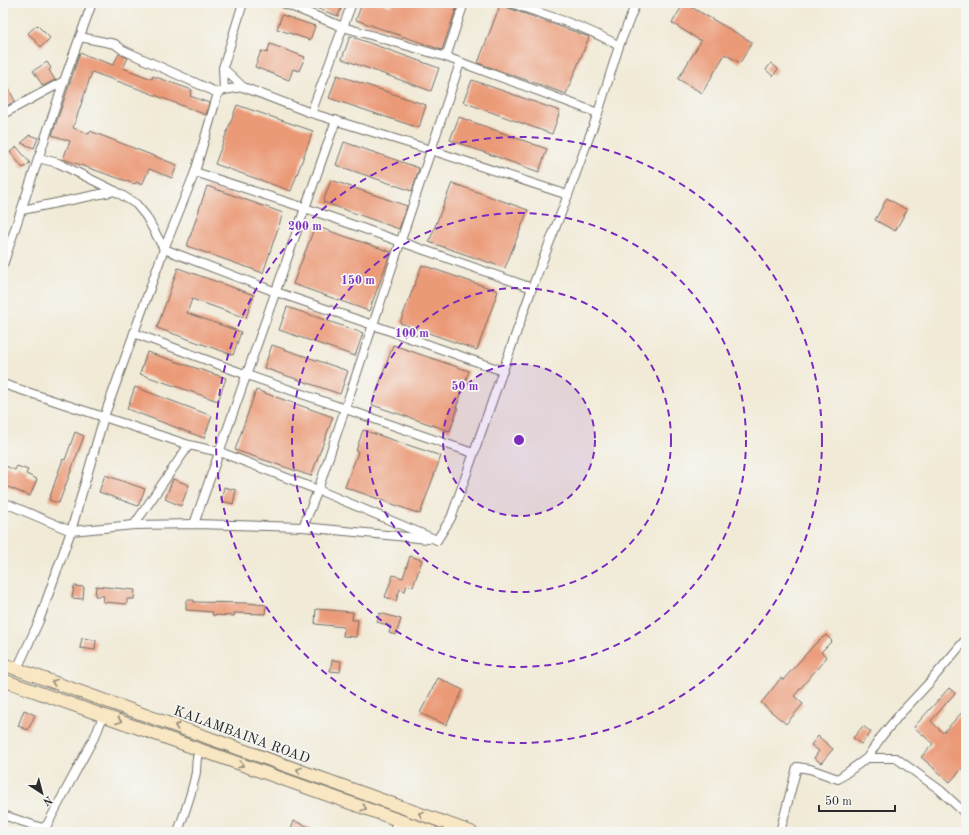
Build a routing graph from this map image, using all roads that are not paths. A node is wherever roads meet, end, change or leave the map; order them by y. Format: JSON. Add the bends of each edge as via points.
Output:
{"nodes":[{"id":1,"x":92,"y":3,"type":"edge"},
{"id":2,"x":243,"y":3,"type":"edge"},
{"id":3,"x":283,"y":3,"type":"edge"},
{"id":4,"x":352,"y":3,"type":"edge"},
{"id":5,"x":464,"y":3,"type":"edge"},
{"id":6,"x":511,"y":3,"type":"edge"},
{"id":7,"x":636,"y":3,"type":"edge"},
{"id":8,"x":343,"y":27,"type":"junction"},
{"id":9,"x":80,"y":37,"type":"junction"},
{"id":10,"x":619,"y":46,"type":"junction"},
{"id":11,"x":446,"y":57,"type":"junction"},
{"id":12,"x":460,"y":63,"type":"junction"},
{"id":13,"x":223,"y":68,"type":"junction"},
{"id":14,"x":64,"y":81,"type":"junction"},
{"id":15,"x":243,"y":87,"type":"junction"},
{"id":16,"x":221,"y":91,"type":"junction"},
{"id":17,"x":311,"y":113,"type":"junction"},
{"id":18,"x":598,"y":113,"type":"junction"},
{"id":19,"x":3,"y":114,"type":"edge"},
{"id":20,"x":336,"y":120,"type":"junction"},
{"id":21,"x":431,"y":150,"type":"junction"},
{"id":22,"x":38,"y":158,"type":"junction"},
{"id":23,"x":195,"y":172,"type":"junction"},
{"id":24,"x":115,"y":191,"type":"junction"},
{"id":25,"x":568,"y":195,"type":"junction"},
{"id":26,"x":305,"y":208,"type":"junction"},
{"id":27,"x":22,"y":210,"type":"junction"},
{"id":28,"x":400,"y":241,"type":"junction"},
{"id":29,"x":164,"y":249,"type":"junction"},
{"id":30,"x":3,"y":265,"type":"edge"},
{"id":31,"x":532,"y":288,"type":"junction"},
{"id":32,"x":276,"y":292,"type":"junction"},
{"id":33,"x":373,"y":325,"type":"junction"},
{"id":34,"x":134,"y":333,"type":"junction"},
{"id":35,"x":503,"y":371,"type":"junction"},
{"id":36,"x":248,"y":374,"type":"junction"},
{"id":37,"x":3,"y":384,"type":"edge"},
{"id":38,"x":345,"y":408,"type":"junction"},
{"id":39,"x":104,"y":417,"type":"junction"},
{"id":40,"x":189,"y":445,"type":"junction"},
{"id":41,"x":220,"y":452,"type":"junction"},
{"id":42,"x":473,"y":453,"type":"junction"},
{"id":43,"x":318,"y":490,"type":"junction"},
{"id":44,"x":3,"y":502,"type":"edge"},
{"id":45,"x":134,"y":524,"type":"junction"},
{"id":46,"x":194,"y":524,"type":"junction"},
{"id":47,"x":303,"y":527,"type":"junction"},
{"id":48,"x":70,"y":531,"type":"junction"},
{"id":49,"x":437,"y":540,"type":"junction"},
{"id":50,"x":966,"y":639,"type":"edge"},
{"id":51,"x":3,"y":664,"type":"edge"},
{"id":52,"x":17,"y":669,"type":"junction"},
{"id":53,"x":3,"y":680,"type":"edge"},
{"id":54,"x":104,"y":716,"type":"junction"},
{"id":55,"x":200,"y":750,"type":"junction"},
{"id":56,"x":867,"y":758,"type":"junction"},
{"id":57,"x":3,"y":814,"type":"edge"},
{"id":58,"x":966,"y":814,"type":"edge"},
{"id":59,"x":398,"y":820,"type":"junction"},
{"id":60,"x":46,"y":828,"type":"edge"},
{"id":61,"x":178,"y":832,"type":"edge"},
{"id":62,"x":393,"y":832,"type":"edge"},
{"id":63,"x":432,"y":832,"type":"edge"},
{"id":64,"x":471,"y":832,"type":"edge"},
{"id":65,"x":780,"y":832,"type":"edge"}],
"edges":[{"from":1,"to":9,"type":"street"},
{"from":2,"to":13,"type":"street"},
{"from":3,"to":8,"type":"street"},
{"from":4,"to":8,"type":"street"},
{"from":5,"to":11,"type":"street"},
{"from":6,"to":10,"type":"street","via":[[589,31]]},
{"from":7,"to":10,"type":"street"},
{"from":8,"to":11,"type":"street"},
{"from":8,"to":17,"type":"street"},
{"from":9,"to":14,"type":"street"},
{"from":9,"to":16,"type":"street","via":[[115,44],[123,50]]},
{"from":10,"to":18,"type":"street"},
{"from":11,"to":12,"type":"street"},
{"from":12,"to":18,"type":"street"},
{"from":12,"to":21,"type":"street"},
{"from":13,"to":15,"type":"street"},
{"from":13,"to":16,"type":"street"},
{"from":14,"to":19,"type":"street"},
{"from":14,"to":22,"type":"street"},
{"from":15,"to":16,"type":"street"},
{"from":15,"to":17,"type":"street"},
{"from":16,"to":23,"type":"street"},
{"from":17,"to":20,"type":"street"},
{"from":18,"to":25,"type":"street"},
{"from":20,"to":21,"type":"street"},
{"from":20,"to":26,"type":"street"},
{"from":21,"to":25,"type":"street"},
{"from":21,"to":28,"type":"street"},
{"from":22,"to":24,"type":"street","via":[[58,163]]},
{"from":22,"to":27,"type":"street"},
{"from":23,"to":26,"type":"street"},
{"from":23,"to":29,"type":"street"},
{"from":24,"to":27,"type":"street"},
{"from":24,"to":29,"type":"street","via":[[136,204],[146,216]]},
{"from":25,"to":31,"type":"street"},
{"from":26,"to":28,"type":"street"},
{"from":26,"to":32,"type":"street"},
{"from":27,"to":30,"type":"street"},
{"from":28,"to":31,"type":"street"},
{"from":28,"to":33,"type":"street"},
{"from":29,"to":32,"type":"street"},
{"from":29,"to":34,"type":"street"},
{"from":31,"to":35,"type":"street"},
{"from":32,"to":33,"type":"street"},
{"from":32,"to":36,"type":"street"},
{"from":33,"to":35,"type":"street"},
{"from":33,"to":38,"type":"street"},
{"from":34,"to":36,"type":"street"},
{"from":34,"to":39,"type":"street"},
{"from":35,"to":42,"type":"street"},
{"from":36,"to":38,"type":"street"},
{"from":36,"to":41,"type":"street"},
{"from":37,"to":39,"type":"street"},
{"from":38,"to":42,"type":"street"},
{"from":38,"to":43,"type":"street"},
{"from":39,"to":40,"type":"street"},
{"from":39,"to":48,"type":"street"},
{"from":40,"to":41,"type":"street"},
{"from":40,"to":45,"type":"street"},
{"from":41,"to":43,"type":"street"},
{"from":41,"to":46,"type":"street"},
{"from":42,"to":49,"type":"street","via":[[451,518]]},
{"from":43,"to":47,"type":"street"},
{"from":43,"to":49,"type":"street"},
{"from":44,"to":48,"type":"street"},
{"from":45,"to":46,"type":"street"},
{"from":45,"to":48,"type":"street"},
{"from":46,"to":47,"type":"street"},
{"from":47,"to":49,"type":"street"},
{"from":48,"to":52,"type":"street","via":[[39,621]]},
{"from":50,"to":56,"type":"street","via":[[881,737]]},
{"from":51,"to":52,"type":"main road","name":"KALAMBAINA ROAD"},
{"from":64,"to":52,"type":"main road","name":"KALAMBAINA ROAD","one_way":true},
{"from":53,"to":54,"type":"main road"},
{"from":54,"to":55,"type":"main road","one_way":true},
{"from":54,"to":60,"type":"street"},
{"from":55,"to":59,"type":"main road","one_way":true},
{"from":55,"to":61,"type":"street","via":[[196,757],[196,775]]},
{"from":56,"to":58,"type":"street","via":[[896,758],[940,790]]},
{"from":56,"to":65,"type":"street","via":[[838,779],[797,767]]},
{"from":57,"to":60,"type":"street"},
{"from":59,"to":62,"type":"street"},
{"from":59,"to":63,"type":"main road"}]}
